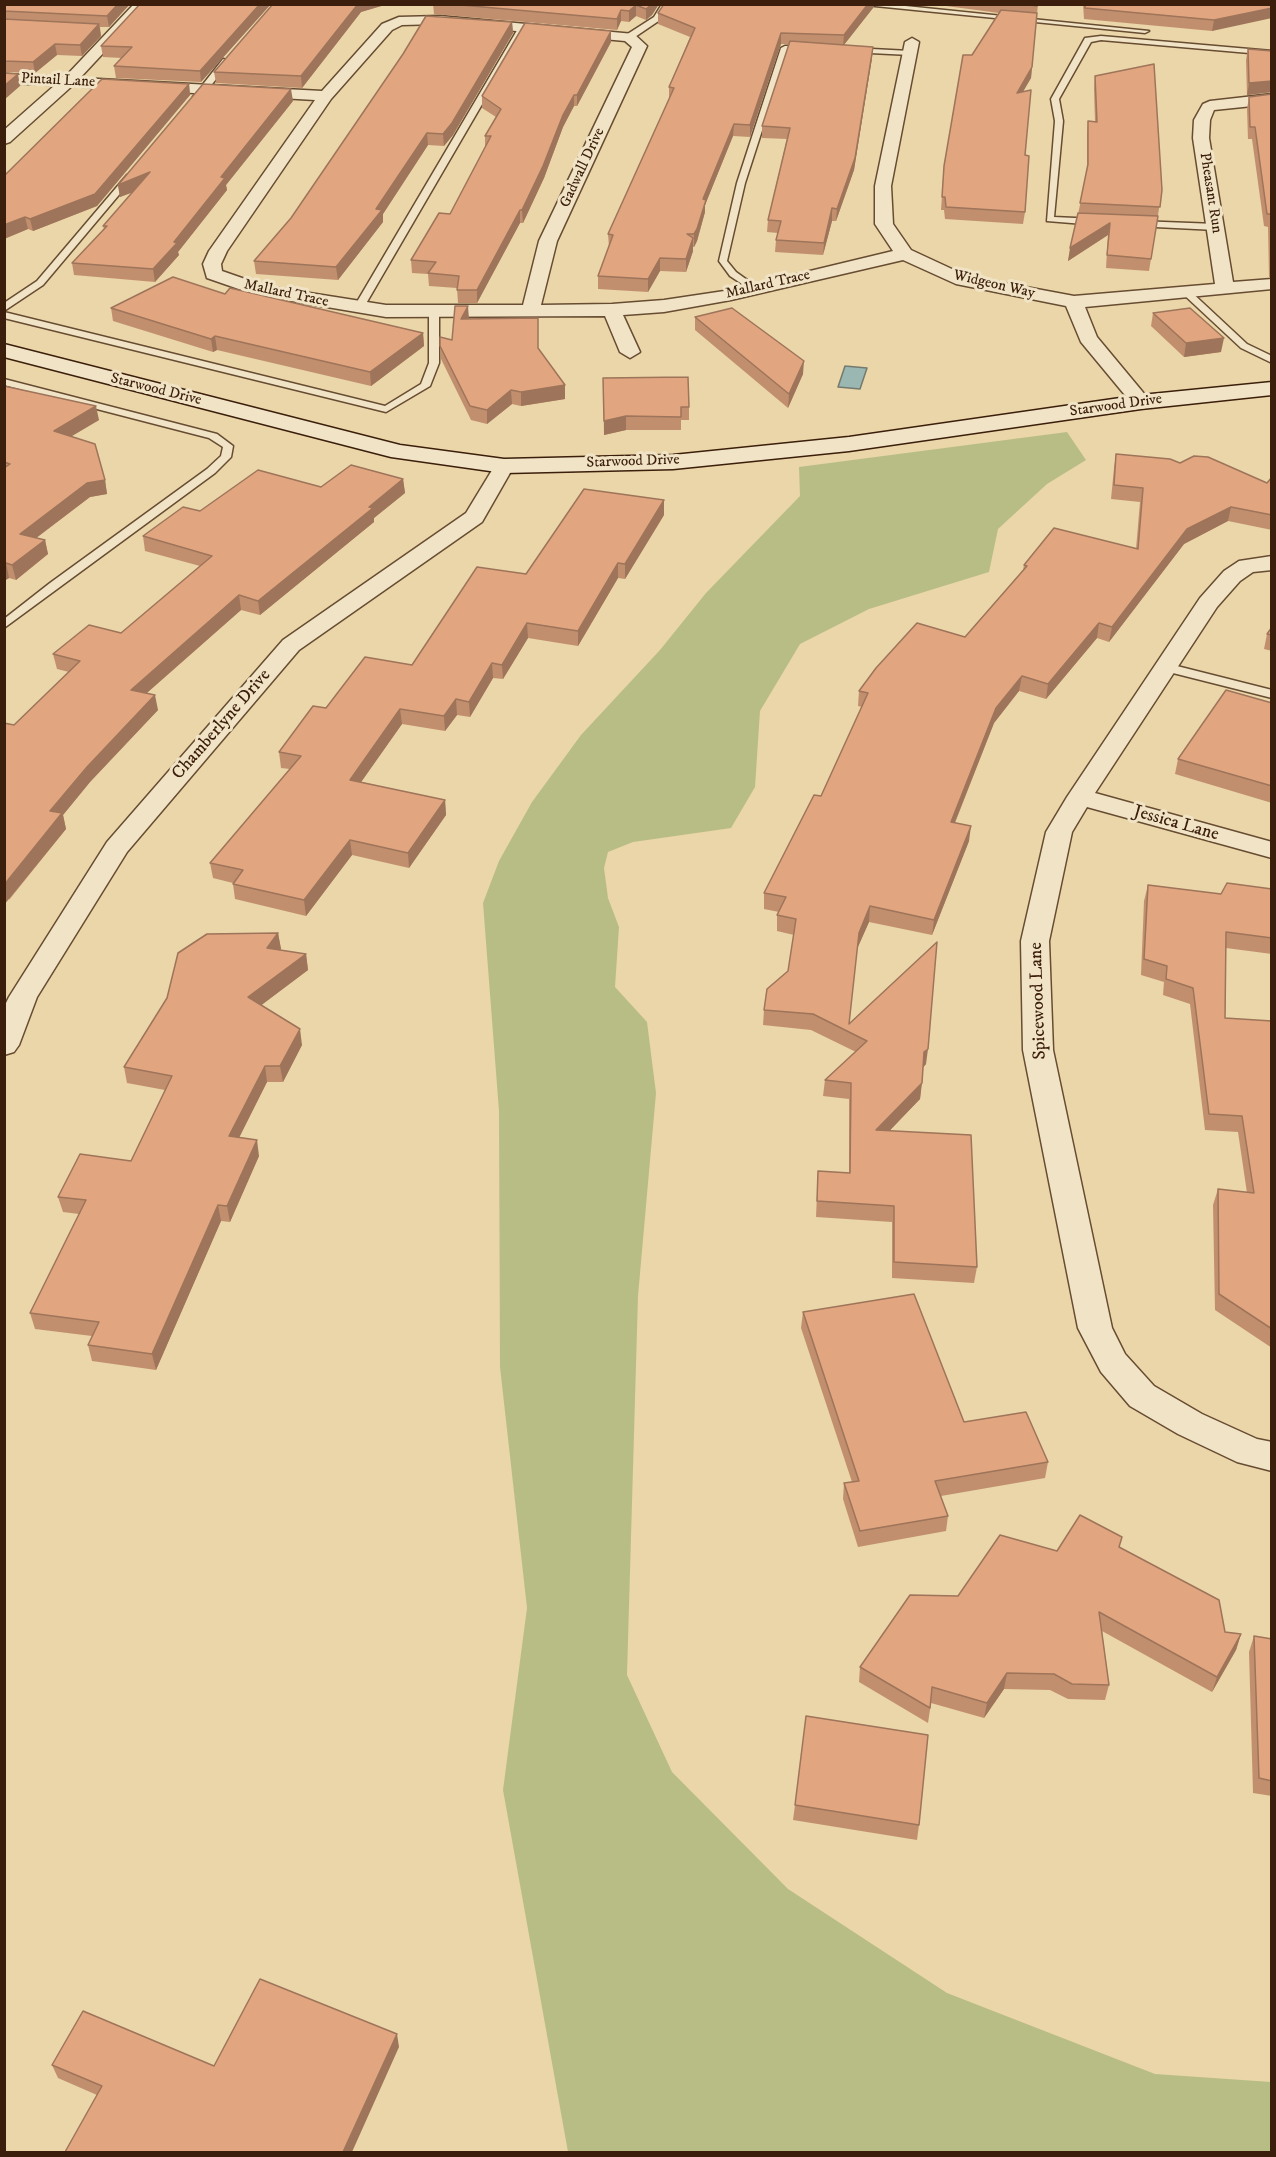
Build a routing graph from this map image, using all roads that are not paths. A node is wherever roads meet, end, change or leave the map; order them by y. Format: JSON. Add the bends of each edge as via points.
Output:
{"nodes":[{"id":1,"x":142,"y":4,"type":"edge"},
{"id":2,"x":666,"y":4,"type":"edge"},
{"id":3,"x":858,"y":4,"type":"edge"},
{"id":4,"x":523,"y":27,"type":"junction"},
{"id":5,"x":1152,"y":32,"type":"edge"},
{"id":6,"x":629,"y":37,"type":"junction"},
{"id":7,"x":816,"y":48,"type":"edge"},
{"id":8,"x":911,"y":48,"type":"joint"},
{"id":9,"x":848,"y":50,"type":"edge"},
{"id":10,"x":1272,"y":53,"type":"edge"},
{"id":11,"x":230,"y":57,"type":"edge"},
{"id":12,"x":4,"y":78,"type":"edge"},
{"id":13,"x":69,"y":81,"type":"junction"},
{"id":14,"x":204,"y":89,"type":"junction"},
{"id":15,"x":326,"y":96,"type":"junction"},
{"id":16,"x":1272,"y":99,"type":"edge"},
{"id":17,"x":193,"y":103,"type":"edge"},
{"id":18,"x":4,"y":139,"type":"edge"},
{"id":19,"x":138,"y":167,"type":"edge"},
{"id":20,"x":1109,"y":222,"type":"edge"},
{"id":21,"x":1133,"y":223,"type":"edge"},
{"id":22,"x":1216,"y":227,"type":"junction"},
{"id":23,"x":905,"y":254,"type":"junction"},
{"id":24,"x":1272,"y":284,"type":"edge"},
{"id":25,"x":1225,"y":287,"type":"junction"},
{"id":26,"x":754,"y":289,"type":"junction"},
{"id":27,"x":1185,"y":291,"type":"junction"},
{"id":28,"x":1074,"y":302,"type":"junction"},
{"id":29,"x":359,"y":307,"type":"junction"},
{"id":30,"x":4,"y":308,"type":"edge"},
{"id":31,"x":531,"y":308,"type":"junction"},
{"id":32,"x":434,"y":310,"type":"junction"},
{"id":33,"x":612,"y":310,"type":"junction"},
{"id":34,"x":4,"y":315,"type":"edge"},
{"id":35,"x":4,"y":350,"type":"edge"},
{"id":36,"x":630,"y":352,"type":"dead end"},
{"id":37,"x":1272,"y":360,"type":"edge"},
{"id":38,"x":4,"y":382,"type":"edge"},
{"id":39,"x":1272,"y":388,"type":"edge"},
{"id":40,"x":1141,"y":402,"type":"junction"},
{"id":41,"x":504,"y":465,"type":"junction"},
{"id":42,"x":1272,"y":563,"type":"edge"},
{"id":43,"x":4,"y":625,"type":"edge"},
{"id":44,"x":1166,"y":668,"type":"junction"},
{"id":45,"x":1272,"y":694,"type":"edge"},
{"id":46,"x":1080,"y":797,"type":"junction"},
{"id":47,"x":1272,"y":850,"type":"edge"},
{"id":48,"x":4,"y":1045,"type":"edge"},
{"id":49,"x":1272,"y":1457,"type":"edge"}],
"edges":[{"from":1,"to":13,"type":"street","via":[[111,32]]},
{"from":2,"to":6,"type":"lane","via":[[657,18]]},
{"from":3,"to":5,"type":"lane"},
{"from":4,"to":6,"type":"street","name":"Mallard Trace"},
{"from":4,"to":15,"type":"street","name":"Mallard Trace","via":[[419,18],[399,21],[387,27]]},
{"from":4,"to":29,"type":"lane"},
{"from":6,"to":31,"type":"street","name":"Gadwall Drive","via":[[640,46],[548,242]]},
{"from":7,"to":26,"type":"lane","via":[[785,48],[741,183],[723,261]]},
{"from":8,"to":9,"type":"lane"},
{"from":8,"to":23,"type":"street","name":"Widgeon Way","via":[[883,186],[884,224]]},
{"from":10,"to":20,"type":"lane","via":[[1088,40],[1055,99],[1059,121],[1050,219]]},
{"from":11,"to":14,"type":"lane"},
{"from":12,"to":13,"type":"street","name":"Pintail Lane"},
{"from":13,"to":14,"type":"street","name":"Pintail Lane"},
{"from":13,"to":18,"type":"street"},
{"from":14,"to":15,"type":"street","name":"Pintail Lane"},
{"from":14,"to":17,"type":"lane"},
{"from":15,"to":29,"type":"street","name":"Mallard Trace","via":[[218,251],[212,264],[213,274],[262,291]]},
{"from":16,"to":22,"type":"street","name":"Pheasant Run","via":[[1215,104],[1208,107],[1202,120],[1201,138]]},
{"from":19,"to":30,"type":"lane","via":[[40,283]]},
{"from":21,"to":22,"type":"lane"},
{"from":22,"to":25,"type":"street","name":"Pheasant Run"},
{"from":23,"to":26,"type":"street","name":"Mallard Trace"},
{"from":23,"to":28,"type":"street","name":"Widgeon Way","via":[[962,280]]},
{"from":24,"to":25,"type":"street","name":"Widgeon Way"},
{"from":25,"to":27,"type":"street","name":"Widgeon Way"},
{"from":26,"to":33,"type":"street","name":"Mallard Trace","via":[[664,306]]},
{"from":27,"to":28,"type":"street","name":"Widgeon Way"},
{"from":27,"to":37,"type":"lane","via":[[1244,346]]},
{"from":28,"to":40,"type":"street","via":[[1088,338]]},
{"from":29,"to":32,"type":"street","name":"Mallard Trace"},
{"from":31,"to":32,"type":"street","name":"Mallard Trace"},
{"from":31,"to":33,"type":"street","name":"Mallard Trace"},
{"from":32,"to":34,"type":"lane","via":[[434,363],[425,386],[386,409]]},
{"from":33,"to":36,"type":"street"},
{"from":35,"to":41,"type":"street","name":"Starwood Drive","via":[[399,452]]},
{"from":38,"to":43,"type":"lane","via":[[213,436],[228,446],[226,457],[212,471]]},
{"from":39,"to":40,"type":"street","name":"Starwood Drive"},
{"from":40,"to":41,"type":"street","name":"Starwood Drive","via":[[849,444],[673,462]]},
{"from":41,"to":48,"type":"street","name":"Chamberlyne Drive","via":[[474,517],[291,645],[116,848],[23,998]]},
{"from":42,"to":44,"type":"street","name":"Spicewood Lane","via":[[1247,566],[1233,576],[1208,603]]},
{"from":44,"to":45,"type":"lane"},
{"from":44,"to":46,"type":"street","name":"Spicewood Lane"},
{"from":46,"to":47,"type":"street","name":"Jessica Lane"},
{"from":46,"to":49,"type":"street","name":"Spicewood Lane","via":[[1059,832],[1035,941],[1038,1050],[1095,1328],[1113,1363],[1142,1396],[1190,1424],[1250,1452]]}]}
